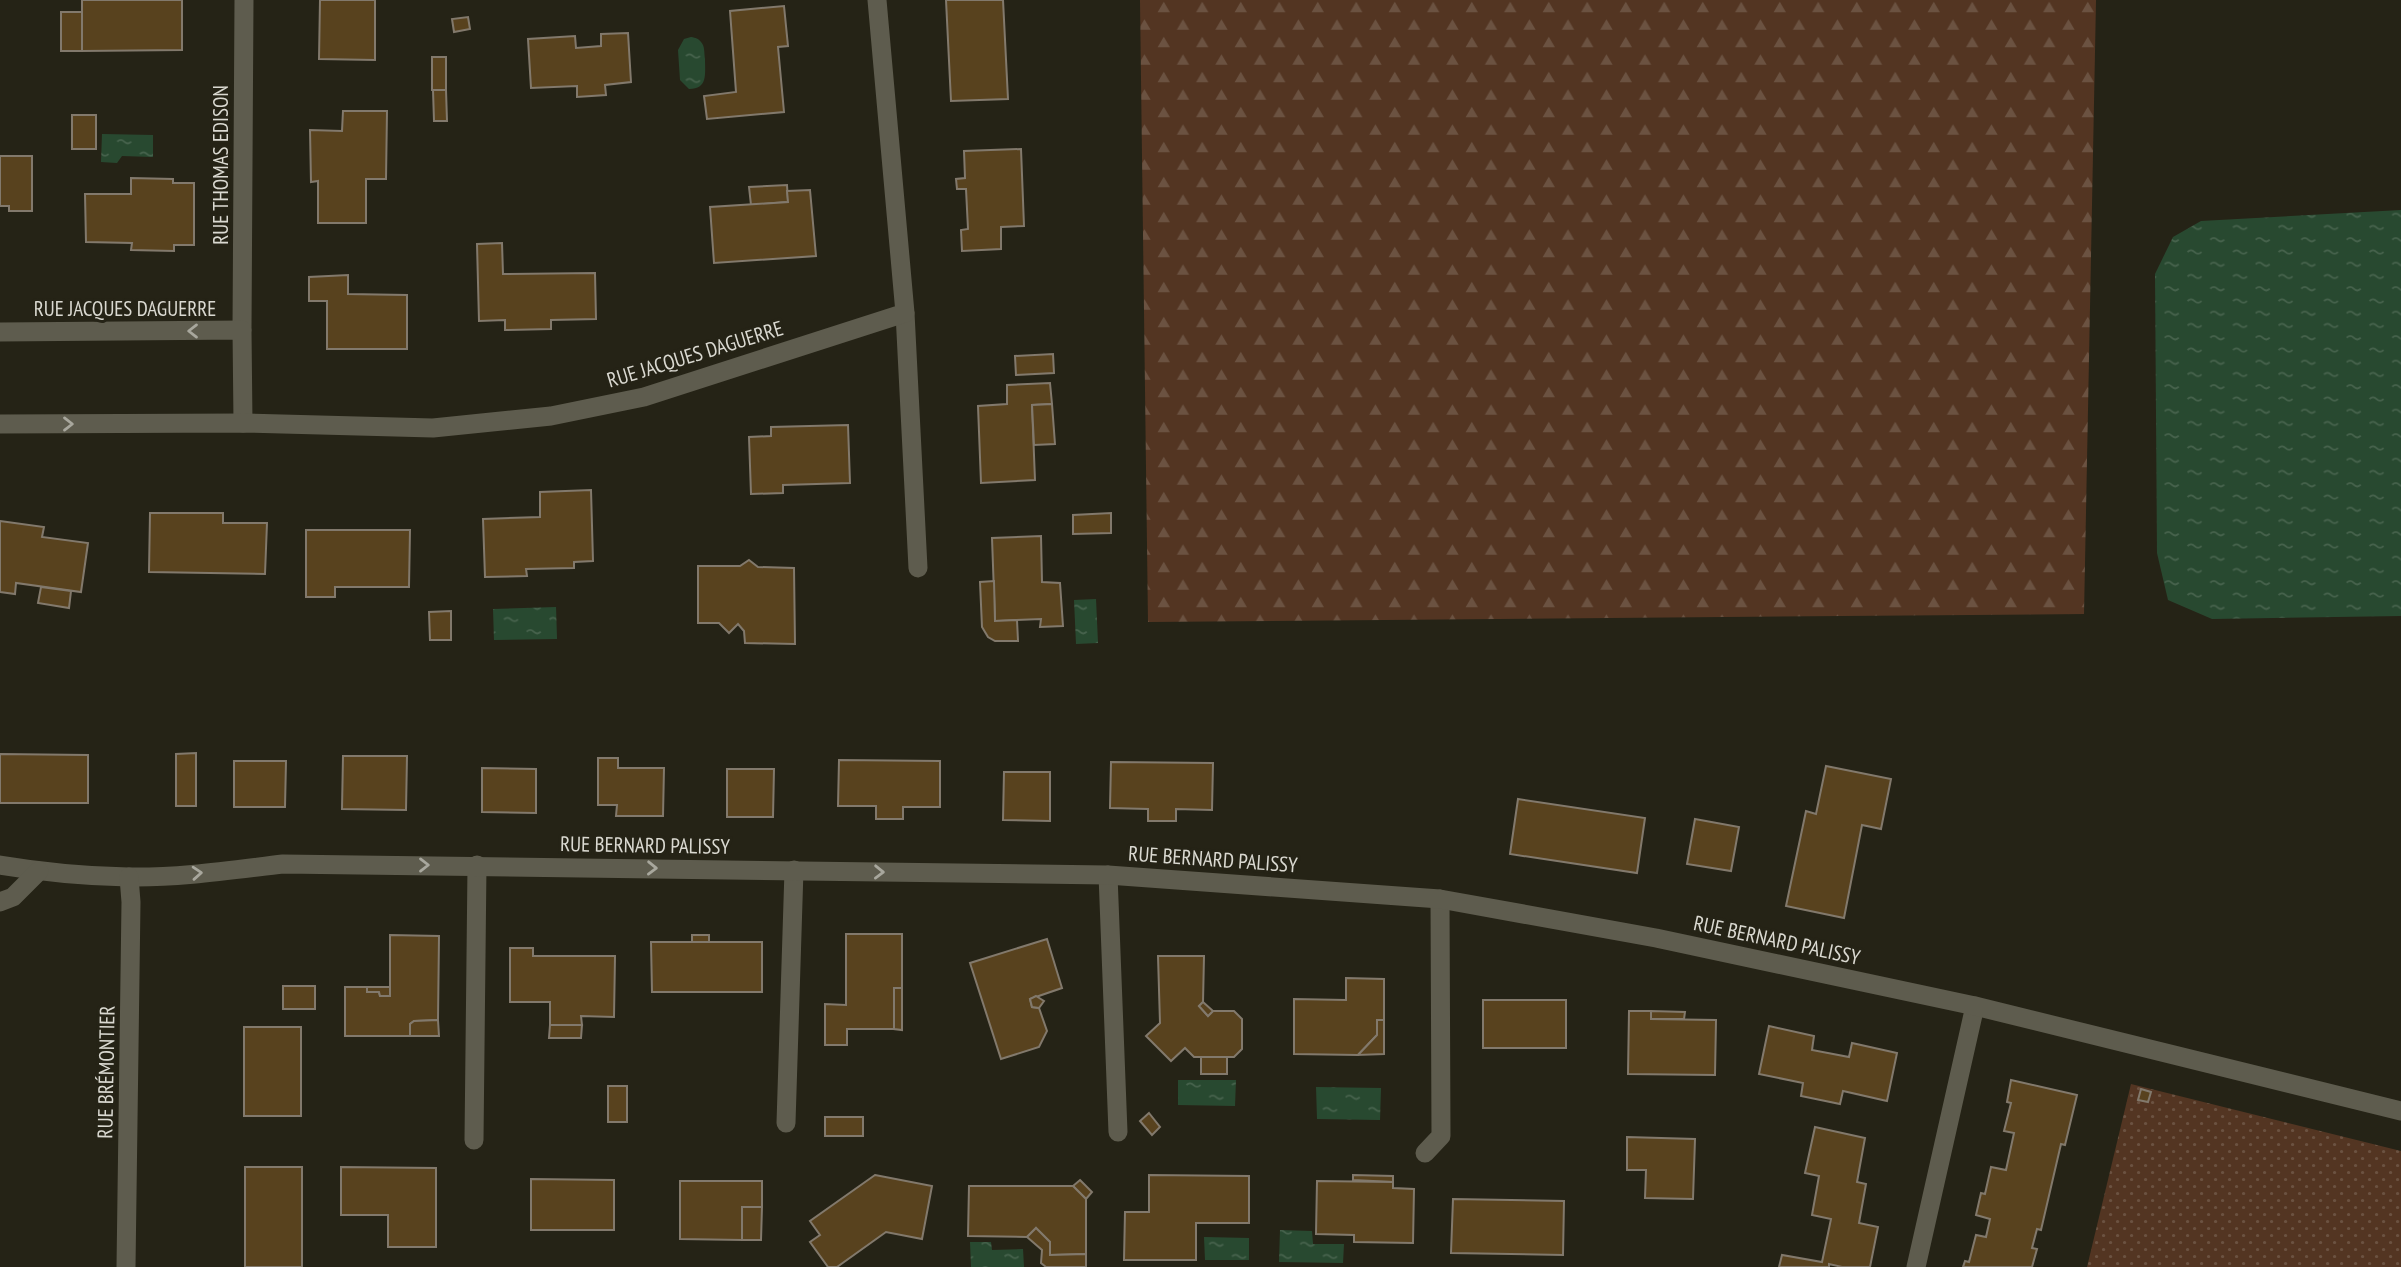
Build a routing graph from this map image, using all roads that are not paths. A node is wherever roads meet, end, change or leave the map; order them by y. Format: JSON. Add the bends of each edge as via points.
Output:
{"nodes":[{"id":1,"x":244,"y":0,"type":"edge"},
{"id":2,"x":877,"y":0,"type":"edge"},
{"id":3,"x":905,"y":313,"type":"junction"},
{"id":4,"x":242,"y":330,"type":"junction"},
{"id":5,"x":0,"y":332,"type":"edge"},
{"id":6,"x":243,"y":423,"type":"junction"},
{"id":7,"x":0,"y":424,"type":"edge"},
{"id":8,"x":918,"y":568,"type":"dead end"},
{"id":9,"x":0,"y":865,"type":"edge"},
{"id":10,"x":477,"y":865,"type":"junction"},
{"id":11,"x":794,"y":870,"type":"junction"},
{"id":12,"x":39,"y":871,"type":"junction"},
{"id":13,"x":1108,"y":875,"type":"junction"},
{"id":14,"x":129,"y":877,"type":"junction"},
{"id":15,"x":1440,"y":899,"type":"junction"},
{"id":16,"x":0,"y":902,"type":"edge"},
{"id":17,"x":1975,"y":1006,"type":"junction"},
{"id":18,"x":2401,"y":1111,"type":"edge"},
{"id":19,"x":786,"y":1123,"type":"dead end"},
{"id":20,"x":1118,"y":1132,"type":"dead end"},
{"id":21,"x":474,"y":1140,"type":"dead end"},
{"id":22,"x":1425,"y":1153,"type":"dead end"},
{"id":23,"x":126,"y":1267,"type":"edge"},
{"id":24,"x":1916,"y":1267,"type":"edge"}],
"edges":[{"from":1,"to":4,"type":"street","name":"RUE THOMAS EDISON"},
{"from":2,"to":3,"type":"street"},
{"from":3,"to":6,"type":"street","name":"RUE JACQUES DAGUERRE","via":[[644,397],[551,415],[433,428]]},
{"from":3,"to":8,"type":"street"},
{"from":4,"to":5,"type":"street","name":"RUE JACQUES DAGUERRE","one_way":true},
{"from":4,"to":6,"type":"street","name":"RUE JACQUES DAGUERRE"},
{"from":7,"to":6,"type":"street","name":"RUE JACQUES DAGUERRE","one_way":true},
{"from":9,"to":12,"type":"street","name":"RUE BERNARD PALISSY"},
{"from":10,"to":11,"type":"street","name":"RUE BERNARD PALISSY","one_way":true},
{"from":14,"to":10,"type":"street","name":"RUE BERNARD PALISSY","one_way":true,"via":[[283,864]]},
{"from":10,"to":21,"type":"street"},
{"from":11,"to":13,"type":"street","name":"RUE BERNARD PALISSY","one_way":true},
{"from":11,"to":19,"type":"street"},
{"from":12,"to":14,"type":"street","name":"RUE BERNARD PALISSY"},
{"from":12,"to":16,"type":"street","via":[[13,897]]},
{"from":13,"to":15,"type":"street","name":"RUE BERNARD PALISSY"},
{"from":13,"to":20,"type":"street"},
{"from":14,"to":23,"type":"street","name":"RUE BRÉMONTIER"},
{"from":15,"to":17,"type":"street","name":"RUE BERNARD PALISSY","via":[[1643,935]]},
{"from":15,"to":22,"type":"street","via":[[1441,1136]]},
{"from":17,"to":18,"type":"street","name":"RUE BERNARD PALISSY"},
{"from":17,"to":24,"type":"street"}]}
